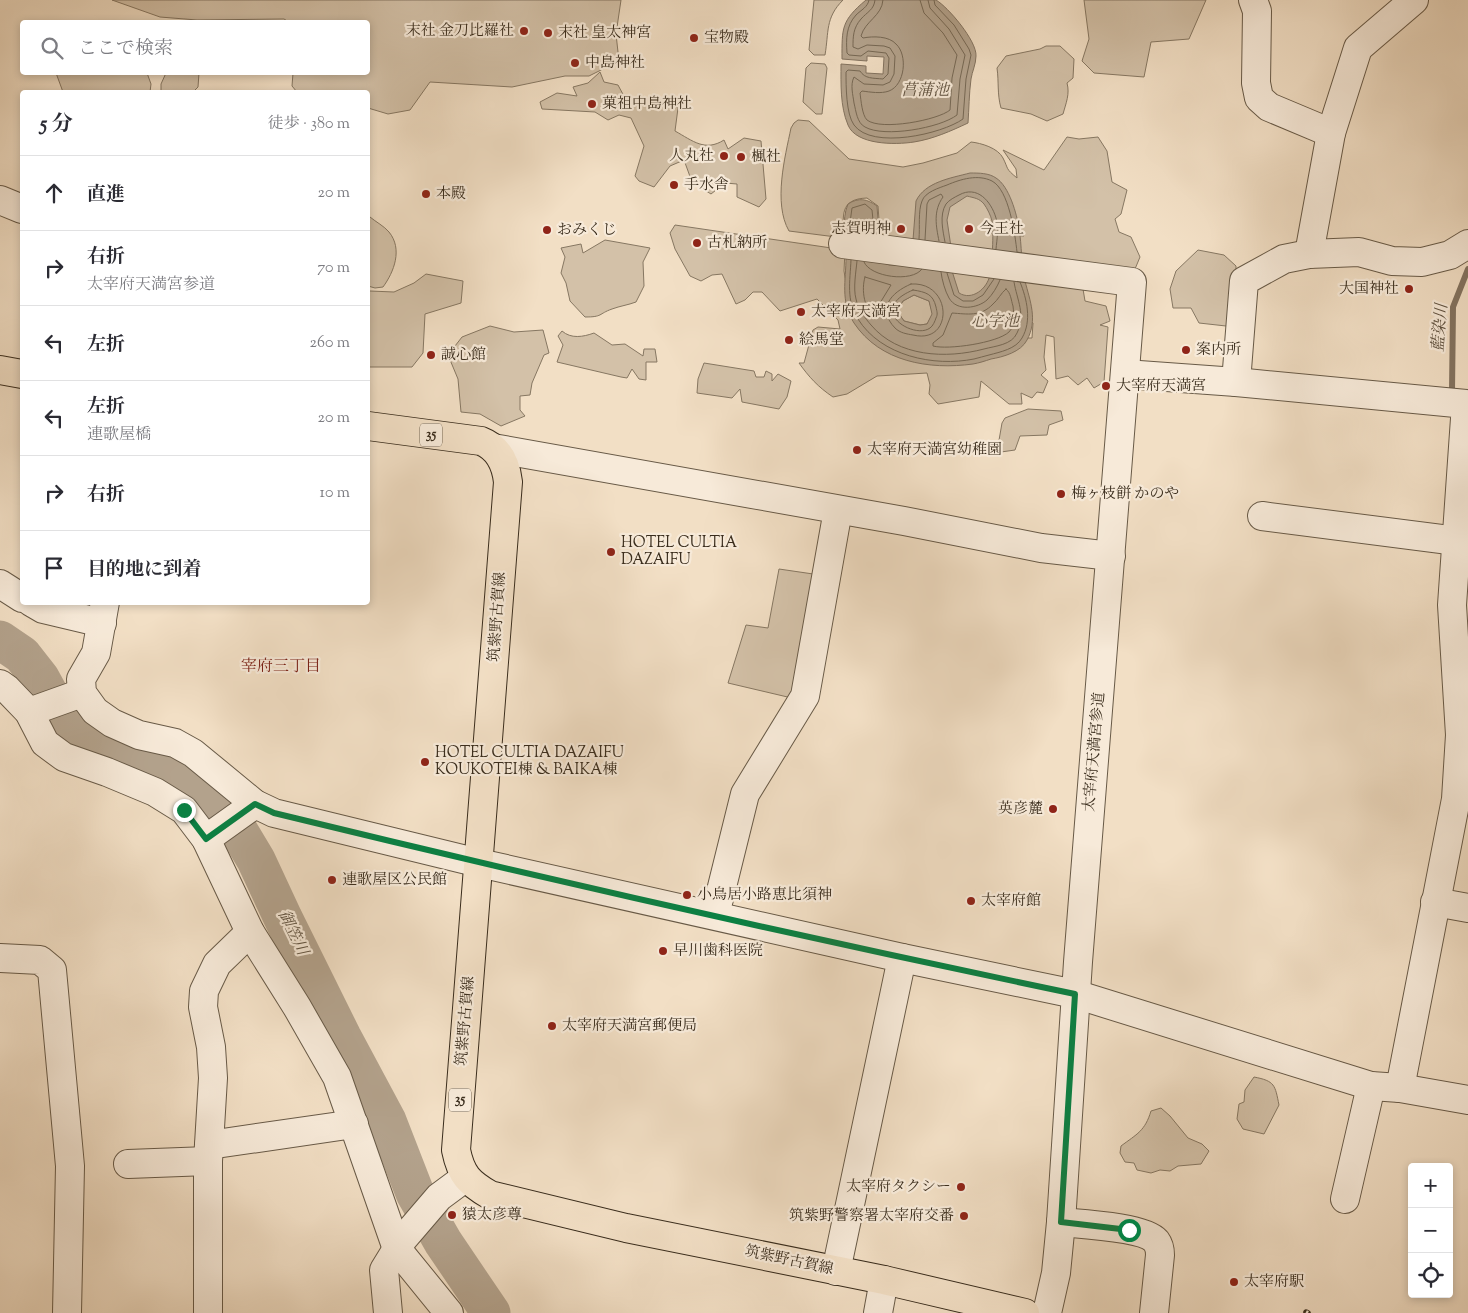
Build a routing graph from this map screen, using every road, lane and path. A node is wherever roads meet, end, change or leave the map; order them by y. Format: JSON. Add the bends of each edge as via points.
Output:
{"nodes":[{"id":1,"x":1253,"y":0,"type":"edge"},
{"id":2,"x":1414,"y":0,"type":"edge"},
{"id":3,"x":1332,"y":133,"type":"junction"},
{"id":4,"x":0,"y":200,"type":"edge"},
{"id":5,"x":20,"y":208,"type":"edge"},
{"id":6,"x":843,"y":244,"type":"dead end"},
{"id":7,"x":1468,"y":244,"type":"edge"},
{"id":8,"x":1309,"y":254,"type":"junction"},
{"id":9,"x":0,"y":370,"type":"edge"},
{"id":10,"x":20,"y":374,"type":"edge"},
{"id":11,"x":1125,"y":374,"type":"junction"},
{"id":12,"x":1236,"y":382,"type":"junction"},
{"id":13,"x":370,"y":426,"type":"edge"},
{"id":14,"x":493,"y":448,"type":"junction"},
{"id":15,"x":838,"y":510,"type":"junction"},
{"id":16,"x":1262,"y":516,"type":"dead end"},
{"id":17,"x":1457,"y":541,"type":"junction"},
{"id":18,"x":1111,"y":556,"type":"junction"},
{"id":19,"x":0,"y":584,"type":"edge"},
{"id":20,"x":20,"y":597,"type":"edge"},
{"id":21,"x":36,"y":605,"type":"edge"},
{"id":22,"x":104,"y":613,"type":"edge"},
{"id":23,"x":0,"y":684,"type":"edge"},
{"id":24,"x":78,"y":695,"type":"junction"},
{"id":25,"x":32,"y":710,"type":"junction"},
{"id":26,"x":252,"y":807,"type":"junction"},
{"id":27,"x":210,"y":837,"type":"junction"},
{"id":28,"x":479,"y":863,"type":"junction"},
{"id":29,"x":1435,"y":902,"type":"junction"},
{"id":30,"x":1468,"y":908,"type":"edge"},
{"id":31,"x":715,"y":915,"type":"junction"},
{"id":32,"x":250,"y":932,"type":"junction"},
{"id":33,"x":0,"y":958,"type":"edge"},
{"id":34,"x":902,"y":958,"type":"junction"},
{"id":35,"x":1075,"y":994,"type":"junction"},
{"id":36,"x":1371,"y":1086,"type":"junction"},
{"id":37,"x":1400,"y":1088,"type":"junction"},
{"id":38,"x":1468,"y":1100,"type":"edge"},
{"id":39,"x":354,"y":1124,"type":"junction"},
{"id":40,"x":208,"y":1153,"type":"junction"},
{"id":41,"x":128,"y":1164,"type":"dead end"},
{"id":42,"x":466,"y":1177,"type":"junction"},
{"id":43,"x":1345,"y":1199,"type":"dead end"},
{"id":44,"x":1061,"y":1222,"type":"junction"},
{"id":45,"x":400,"y":1244,"type":"junction"},
{"id":46,"x":836,"y":1270,"type":"junction"},
{"id":47,"x":884,"y":1280,"type":"junction"},
{"id":48,"x":68,"y":1313,"type":"edge"},
{"id":49,"x":208,"y":1313,"type":"edge"},
{"id":50,"x":388,"y":1313,"type":"edge"},
{"id":51,"x":449,"y":1313,"type":"edge"},
{"id":52,"x":878,"y":1313,"type":"edge"},
{"id":53,"x":1025,"y":1313,"type":"edge"},
{"id":54,"x":1047,"y":1313,"type":"edge"},
{"id":55,"x":1154,"y":1313,"type":"edge"}],
"edges":[{"from":1,"to":3,"type":"street","via":[[1259,98],[1269,107]]},
{"from":2,"to":3,"type":"street","via":[[1358,48]]},
{"from":3,"to":8,"type":"street"},
{"from":4,"to":5,"type":"street"},
{"from":6,"to":11,"type":"street","name":"太宰府天満宮参道","via":[[1132,282]]},
{"from":7,"to":8,"type":"street","via":[[1450,255],[1422,262],[1392,261],[1359,252]]},
{"from":8,"to":12,"type":"street","via":[[1284,259],[1244,281]]},
{"from":9,"to":10,"type":"main road"},
{"from":11,"to":12,"type":"street"},
{"from":11,"to":18,"type":"street","name":"太宰府天満宮参道"},
{"from":12,"to":17,"type":"street","via":[[1466,404]]},
{"from":13,"to":14,"type":"main road","number":"35","via":[[481,442]]},
{"from":14,"to":15,"type":"street"},
{"from":14,"to":28,"type":"main road","name":"筑紫野古賀線","number":"35","via":[[507,471],[508,482]]},
{"from":15,"to":18,"type":"street","via":[[1041,548]]},
{"from":15,"to":31,"type":"street","via":[[805,696],[745,794]]},
{"from":16,"to":17,"type":"street"},
{"from":17,"to":29,"type":"street","via":[[1452,604],[1460,735],[1456,799]]},
{"from":18,"to":35,"type":"street","name":"太宰府天満宮参道"},
{"from":19,"to":20,"type":"street"},
{"from":21,"to":22,"type":"street","via":[[43,609]]},
{"from":22,"to":24,"type":"street","via":[[96,653],[81,679]]},
{"from":23,"to":25,"type":"street"},
{"from":24,"to":25,"type":"street"},
{"from":24,"to":26,"type":"street","via":[[112,723],[139,735],[175,743],[193,753]]},
{"from":25,"to":27,"type":"street","via":[[45,743],[64,757],[156,792],[184,810]]},
{"from":26,"to":27,"type":"street"},
{"from":26,"to":28,"type":"street"},
{"from":27,"to":32,"type":"street"},
{"from":28,"to":31,"type":"street"},
{"from":28,"to":42,"type":"main road","name":"筑紫野古賀線","number":"35","via":[[456,1150],[459,1166]]},
{"from":29,"to":30,"type":"street"},
{"from":29,"to":37,"type":"street"},
{"from":31,"to":34,"type":"street"},
{"from":32,"to":39,"type":"street","via":[[337,1077]]},
{"from":32,"to":40,"type":"street","via":[[217,964],[204,991],[203,1007],[213,1078]]},
{"from":33,"to":48,"type":"street","via":[[40,960],[52,970],[70,1166]]},
{"from":34,"to":35,"type":"street"},
{"from":34,"to":46,"type":"street"},
{"from":35,"to":36,"type":"street"},
{"from":35,"to":44,"type":"street","name":"太宰府天満宮参道"},
{"from":36,"to":37,"type":"street"},
{"from":36,"to":43,"type":"street"},
{"from":37,"to":38,"type":"street"},
{"from":39,"to":40,"type":"street"},
{"from":39,"to":45,"type":"street"},
{"from":40,"to":41,"type":"street"},
{"from":40,"to":49,"type":"street"},
{"from":42,"to":45,"type":"street","via":[[439,1197]]},
{"from":42,"to":46,"type":"main road","name":"筑紫野古賀線","number":"35","via":[[490,1195],[626,1228]]},
{"from":44,"to":54,"type":"street","name":"太宰府天満宮参道","via":[[1056,1274]]},
{"from":44,"to":55,"type":"street","via":[[1129,1230],[1157,1241],[1160,1255]]},
{"from":45,"to":50,"type":"street","via":[[384,1270]]},
{"from":45,"to":51,"type":"street"},
{"from":46,"to":47,"type":"main road","name":"筑紫野古賀線","number":"35"},
{"from":47,"to":52,"type":"street"},
{"from":47,"to":53,"type":"main road","name":"筑紫野古賀線","number":"35"}]}
